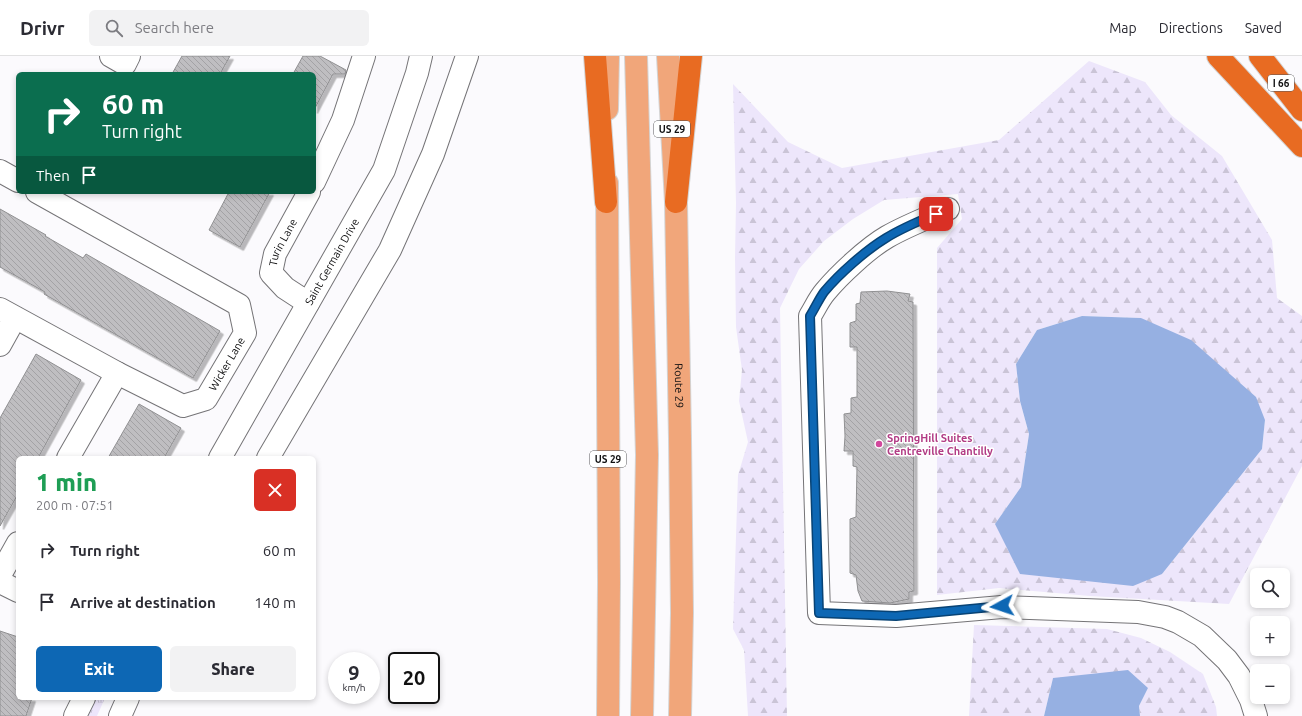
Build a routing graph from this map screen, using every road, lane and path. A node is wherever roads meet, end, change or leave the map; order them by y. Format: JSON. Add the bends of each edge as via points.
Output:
{"nodes":[{"id":1,"x":111,"y":56,"type":"edge"},
{"id":2,"x":129,"y":56,"type":"edge"},
{"id":3,"x":364,"y":56,"type":"edge"},
{"id":4,"x":421,"y":56,"type":"edge"},
{"id":5,"x":467,"y":56,"type":"edge"},
{"id":6,"x":595,"y":56,"type":"edge"},
{"id":7,"x":608,"y":56,"type":"edge"},
{"id":8,"x":636,"y":56,"type":"edge"},
{"id":9,"x":668,"y":56,"type":"edge"},
{"id":10,"x":691,"y":56,"type":"edge"},
{"id":11,"x":1218,"y":56,"type":"edge"},
{"id":12,"x":1260,"y":56,"type":"edge"},
{"id":13,"x":1302,"y":110,"type":"edge"},
{"id":14,"x":1302,"y":146,"type":"edge"},
{"id":15,"x":0,"y":171,"type":"edge"},
{"id":16,"x":316,"y":178,"type":"edge"},
{"id":17,"x":16,"y":180,"type":"edge"},
{"id":18,"x":41,"y":194,"type":"edge"},
{"id":19,"x":308,"y":194,"type":"edge"},
{"id":20,"x":606,"y":202,"type":"junction"},
{"id":21,"x":676,"y":202,"type":"junction"},
{"id":22,"x":948,"y":209,"type":"dead end"},
{"id":23,"x":308,"y":303,"type":"junction"},
{"id":24,"x":8,"y":314,"type":"edge"},
{"id":25,"x":0,"y":345,"type":"edge"},
{"id":26,"x":117,"y":373,"type":"junction"},
{"id":27,"x":69,"y":456,"type":"edge"},
{"id":28,"x":221,"y":456,"type":"edge"},
{"id":29,"x":269,"y":456,"type":"edge"},
{"id":30,"x":16,"y":547,"type":"edge"},
{"id":31,"x":0,"y":574,"type":"edge"},
{"id":32,"x":0,"y":582,"type":"edge"},
{"id":33,"x":16,"y":590,"type":"edge"},
{"id":34,"x":682,"y":613,"type":"junction"},
{"id":35,"x":83,"y":700,"type":"edge"},
{"id":36,"x":127,"y":700,"type":"edge"},
{"id":37,"x":75,"y":716,"type":"edge"},
{"id":38,"x":120,"y":716,"type":"edge"},
{"id":39,"x":608,"y":716,"type":"edge"},
{"id":40,"x":642,"y":716,"type":"edge"},
{"id":41,"x":680,"y":716,"type":"edge"},
{"id":42,"x":695,"y":716,"type":"edge"},
{"id":43,"x":1256,"y":716,"type":"edge"}],
"edges":[{"from":1,"to":2,"type":"street","via":[[125,64]]},
{"from":3,"to":16,"type":"street","via":[[343,120]]},
{"from":4,"to":23,"type":"street","name":"Saint Germain Drive","via":[[384,170]]},
{"from":5,"to":29,"type":"street","via":[[433,154],[390,250]]},
{"from":6,"to":20,"type":"highway"},
{"from":7,"to":20,"type":"main road","number":"US 29"},
{"from":8,"to":40,"type":"main road","via":[[647,455]]},
{"from":9,"to":21,"type":"main road","name":"Route 29","number":"US 29"},
{"from":10,"to":21,"type":"highway"},
{"from":11,"to":14,"type":"highway"},
{"from":12,"to":13,"type":"highway","number":"I 66"},
{"from":15,"to":17,"type":"street"},
{"from":18,"to":26,"type":"street","name":"Wicker Lane","via":[[239,305],[245,333],[206,399],[183,406]]},
{"from":19,"to":23,"type":"street","name":"Turin Lane","via":[[275,254],[271,273],[285,288]]},
{"from":20,"to":39,"type":"main road","number":"US 29"},
{"from":21,"to":34,"type":"main road","name":"Route 29","number":"US 29"},
{"from":22,"to":43,"type":"street","via":[[885,238],[844,272],[824,293],[810,316],[819,613],[896,616],[1002,606],[1138,612],[1164,617],[1202,636],[1227,660],[1251,700]]},
{"from":23,"to":28,"type":"street","name":"Saint Germain Drive"},
{"from":24,"to":25,"type":"street"},
{"from":24,"to":26,"type":"street","name":"Wicker Lane"},
{"from":26,"to":27,"type":"street"},
{"from":30,"to":31,"type":"street"},
{"from":32,"to":33,"type":"street"},
{"from":34,"to":41,"type":"main road","name":"Route 29","number":"US 29"},
{"from":34,"to":42,"type":"main road"},
{"from":35,"to":37,"type":"street"},
{"from":36,"to":38,"type":"street"}]}
